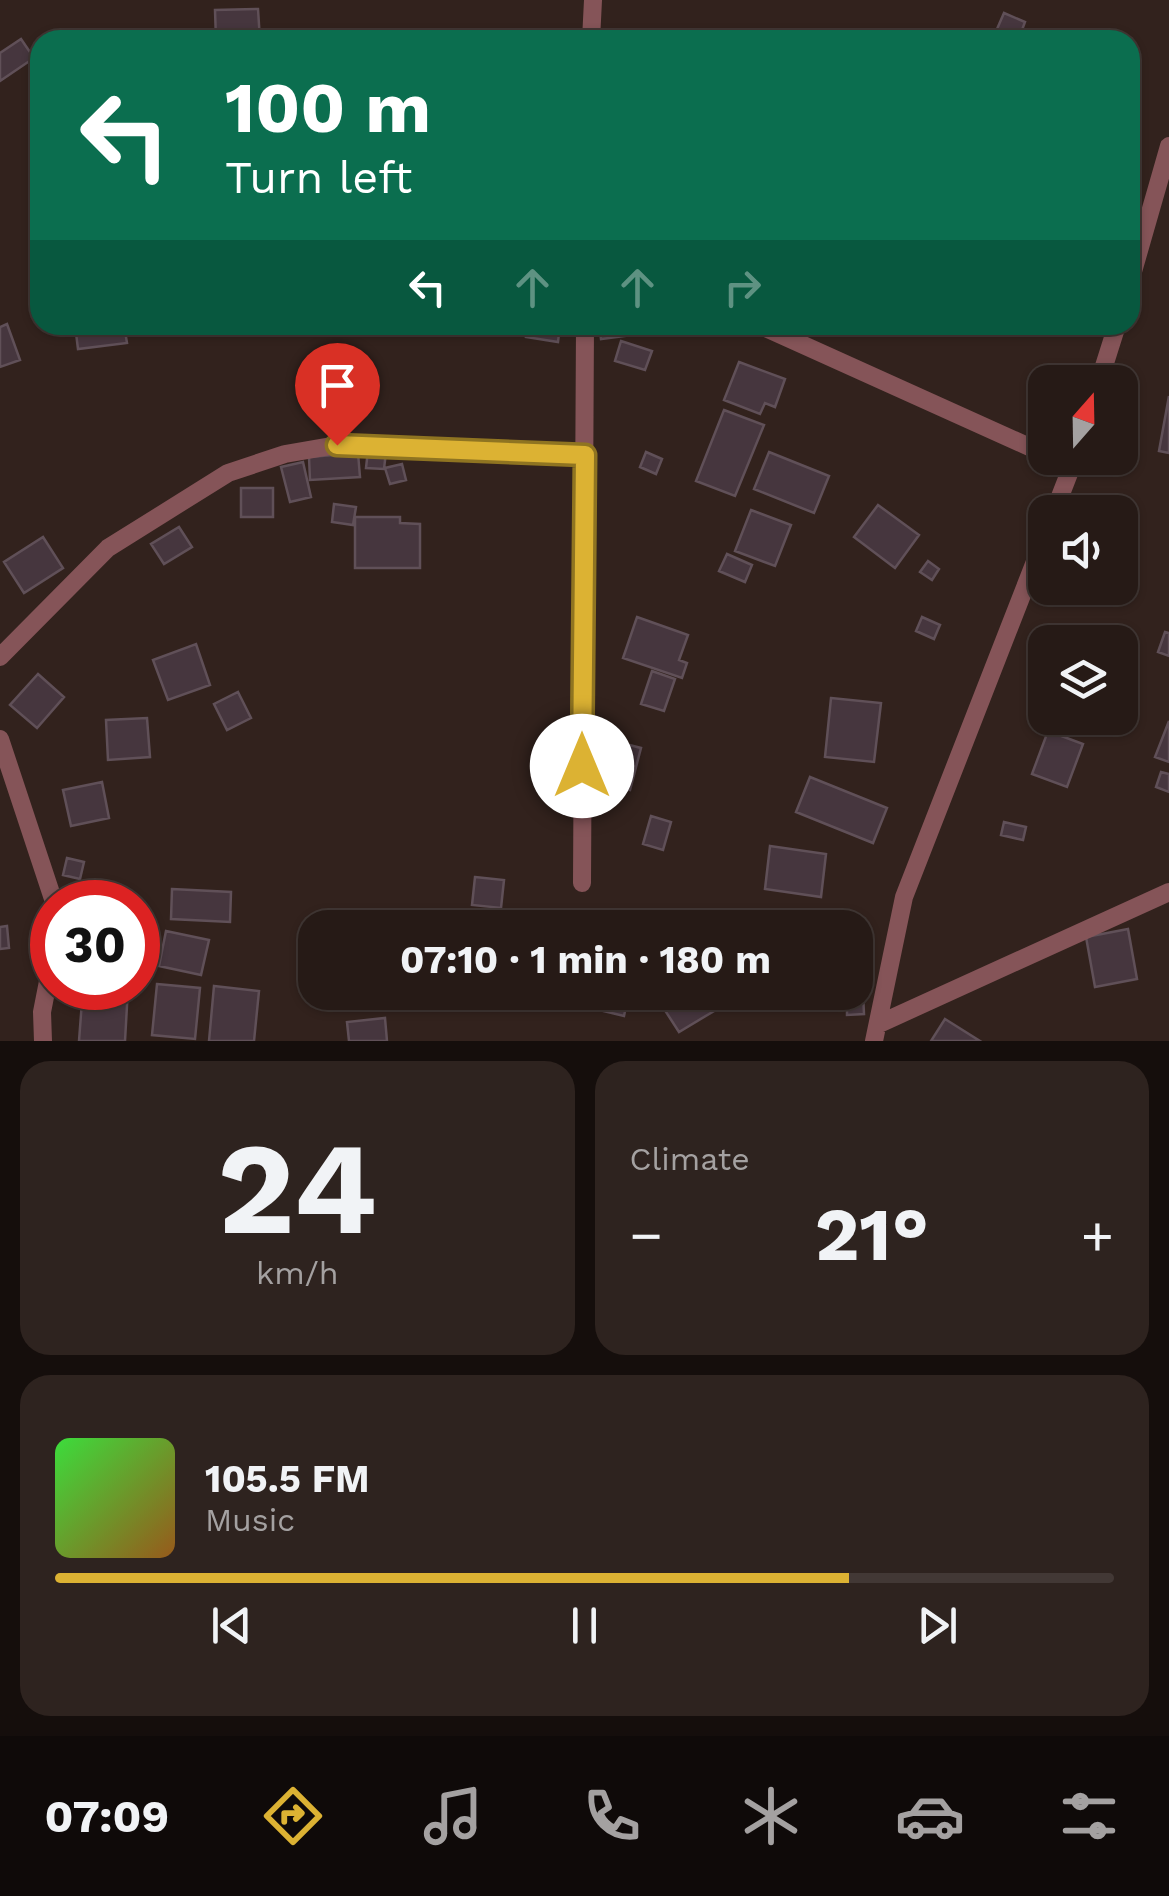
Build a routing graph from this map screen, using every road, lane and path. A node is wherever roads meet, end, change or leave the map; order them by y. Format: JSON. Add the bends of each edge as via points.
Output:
{"nodes":[{"id":1,"x":593,"y":0,"type":"edge"},
{"id":2,"x":592,"y":30,"type":"edge"},
{"id":3,"x":1169,"y":146,"type":"edge"},
{"id":4,"x":1140,"y":247,"type":"edge"},
{"id":5,"x":586,"y":335,"type":"edge"},
{"id":6,"x":782,"y":335,"type":"edge"},
{"id":7,"x":1113,"y":335,"type":"edge"},
{"id":8,"x":1103,"y":365,"type":"edge"},
{"id":9,"x":1028,"y":446,"type":"edge"},
{"id":10,"x":585,"y":455,"type":"junction"},
{"id":11,"x":1028,"y":580,"type":"edge"},
{"id":12,"x":0,"y":657,"type":"edge"},
{"id":13,"x":0,"y":739,"type":"edge"},
{"id":14,"x":47,"y":880,"type":"edge"},
{"id":15,"x":582,"y":882,"type":"dead end"},
{"id":16,"x":1169,"y":892,"type":"edge"},
{"id":17,"x":42,"y":1010,"type":"edge"},
{"id":18,"x":876,"y":1032,"type":"edge"},
{"id":19,"x":42,"y":1041,"type":"edge"}],
"edges":[{"from":1,"to":2,"type":"street"},
{"from":3,"to":4,"type":"street"},
{"from":5,"to":10,"type":"street"},
{"from":6,"to":9,"type":"street"},
{"from":7,"to":8,"type":"street"},
{"from":10,"to":12,"type":"street","via":[[337,445],[228,474],[108,548]]},
{"from":10,"to":15,"type":"street"},
{"from":11,"to":18,"type":"street","via":[[904,897]]},
{"from":13,"to":14,"type":"street"},
{"from":16,"to":18,"type":"street"},
{"from":17,"to":19,"type":"street"}]}
